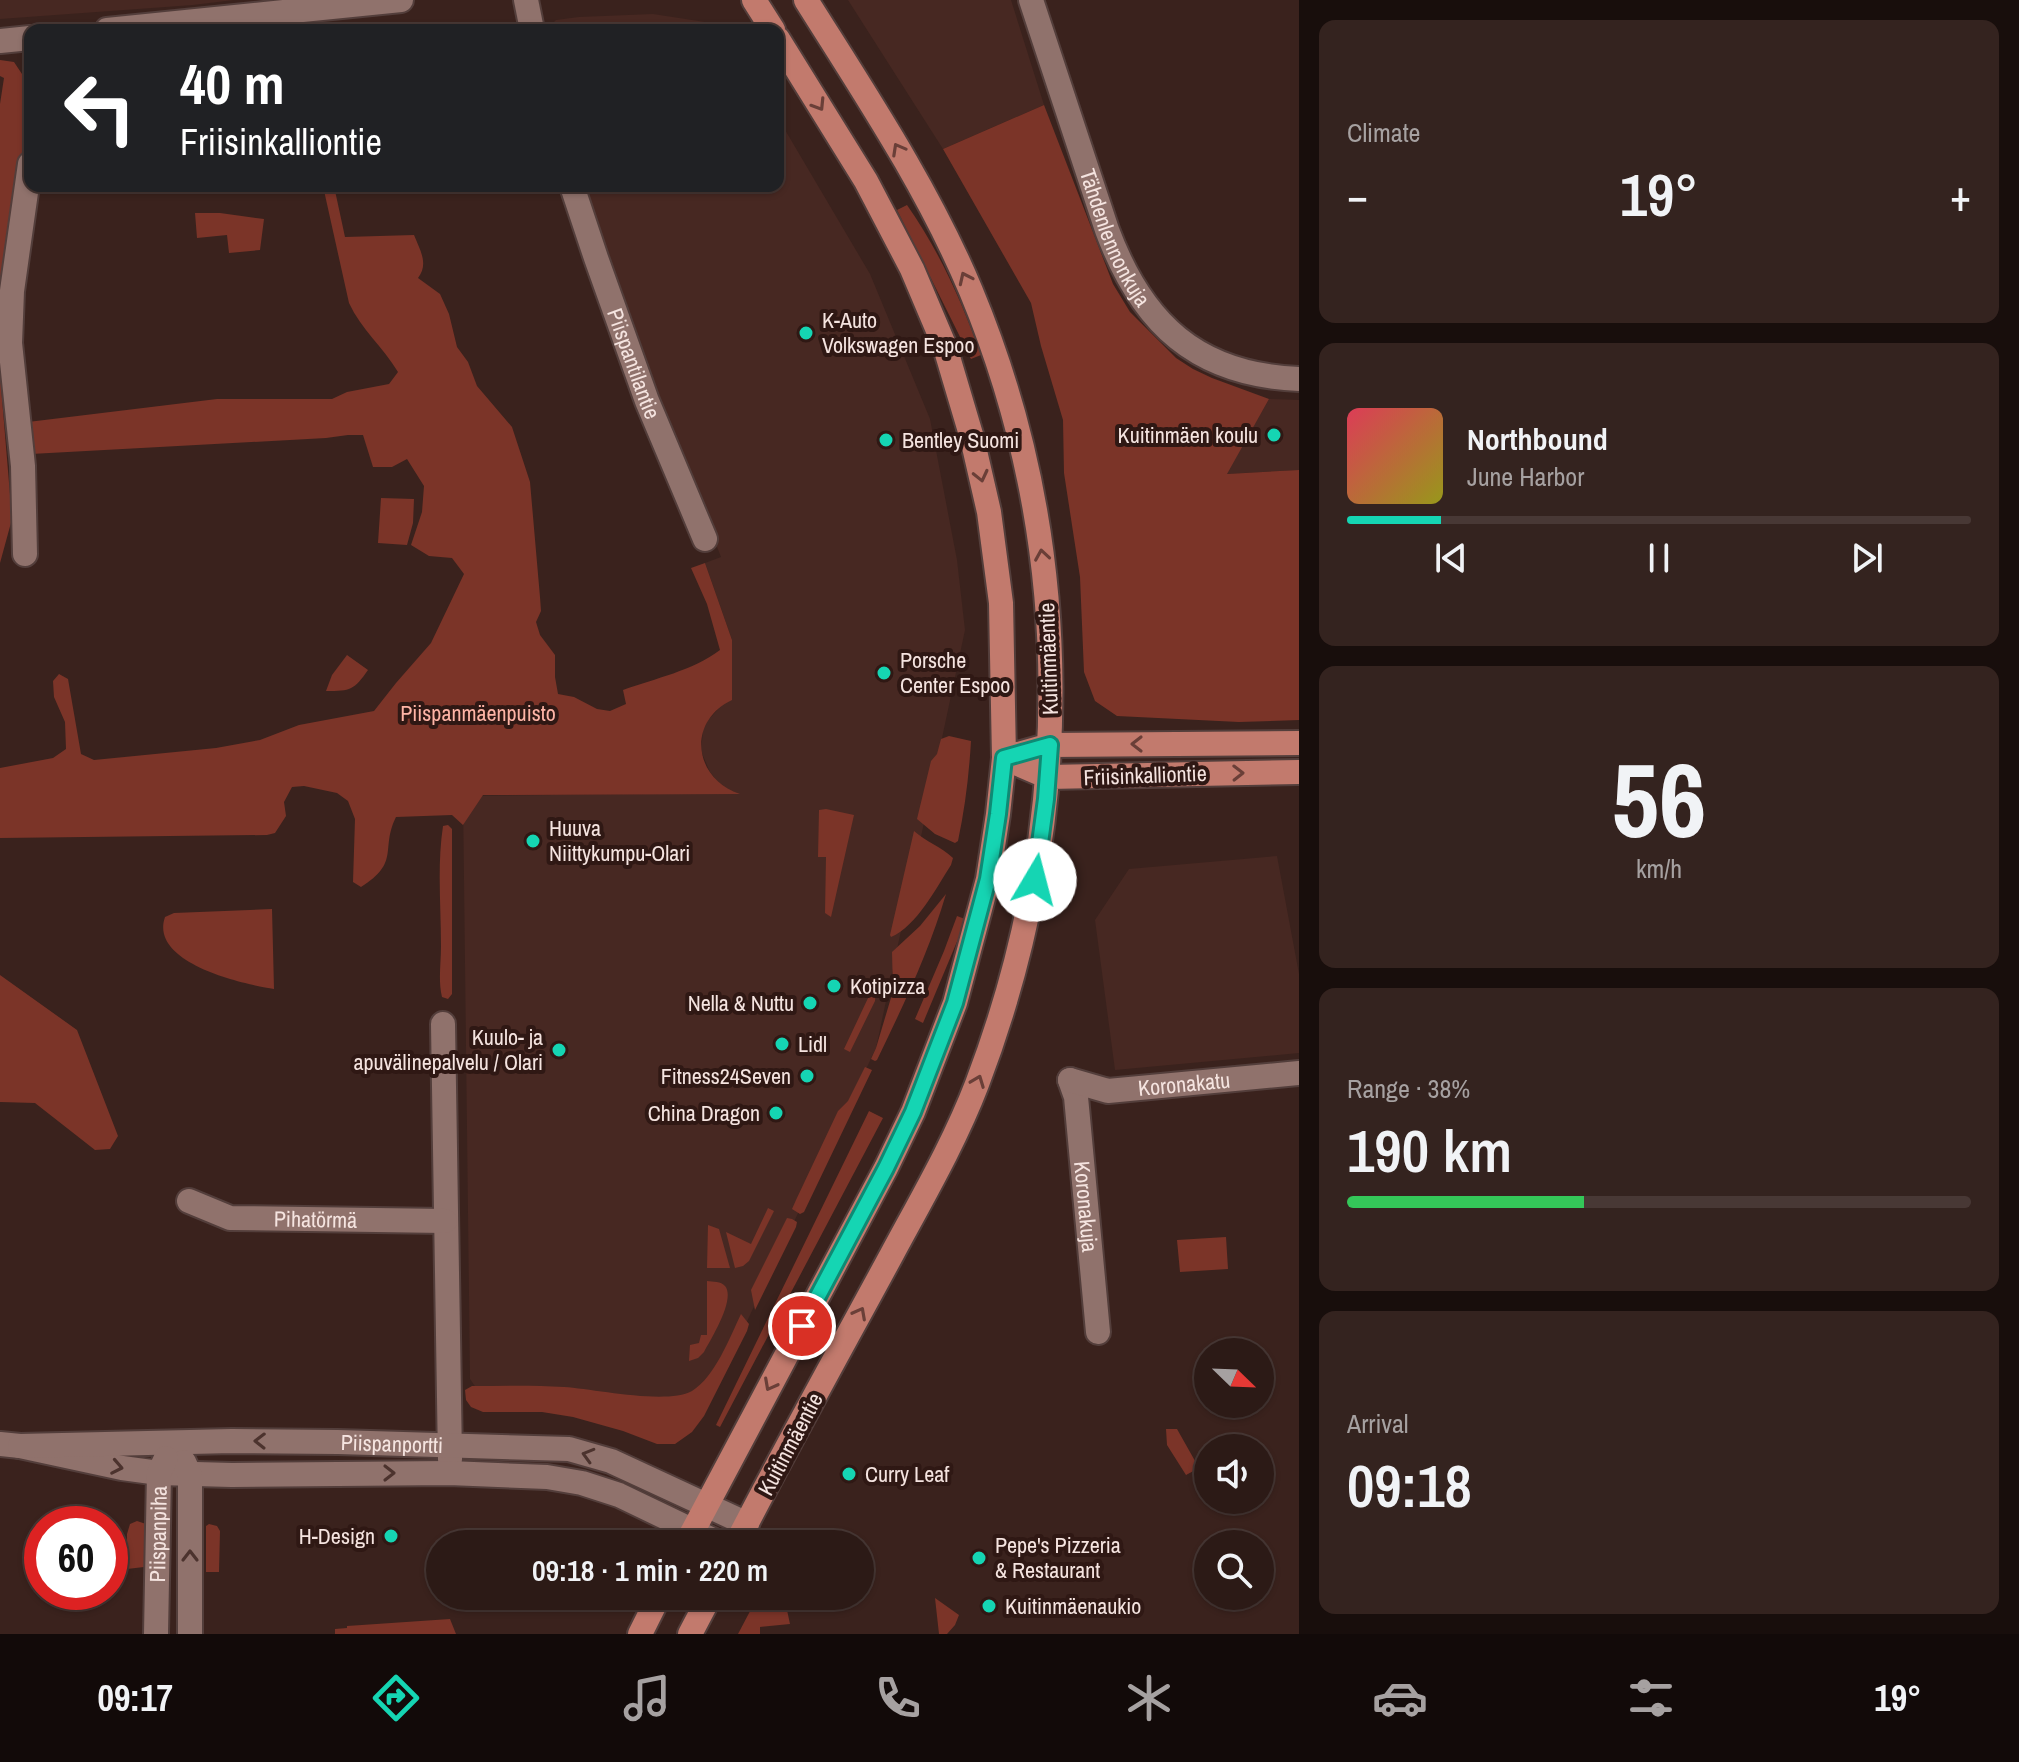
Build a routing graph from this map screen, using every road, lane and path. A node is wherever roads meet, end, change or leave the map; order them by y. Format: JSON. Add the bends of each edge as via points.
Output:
{"nodes":[{"id":1,"x":401,"y":0,"type":"edge"},
{"id":2,"x":526,"y":0,"type":"edge"},
{"id":3,"x":754,"y":0,"type":"edge"},
{"id":4,"x":806,"y":0,"type":"edge"},
{"id":5,"x":1031,"y":0,"type":"edge"},
{"id":6,"x":166,"y":24,"type":"edge"},
{"id":7,"x":531,"y":24,"type":"edge"},
{"id":8,"x":769,"y":24,"type":"edge"},
{"id":9,"x":24,"y":39,"type":"edge"},
{"id":10,"x":0,"y":41,"type":"edge"},
{"id":11,"x":784,"y":49,"type":"edge"},
{"id":12,"x":26,"y":192,"type":"edge"},
{"id":13,"x":574,"y":192,"type":"edge"},
{"id":14,"x":1299,"y":379,"type":"edge"},
{"id":15,"x":705,"y":539,"type":"dead end"},
{"id":16,"x":25,"y":554,"type":"dead end"},
{"id":17,"x":1299,"y":743,"type":"edge"},
{"id":18,"x":1050,"y":745,"type":"junction"},
{"id":19,"x":1004,"y":758,"type":"junction"},
{"id":20,"x":1299,"y":772,"type":"edge"},
{"id":21,"x":1048,"y":777,"type":"junction"},
{"id":22,"x":443,"y":1024,"type":"dead end"},
{"id":23,"x":1299,"y":1073,"type":"edge"},
{"id":24,"x":1070,"y":1080,"type":"joint"},
{"id":25,"x":189,"y":1201,"type":"dead end"},
{"id":26,"x":445,"y":1221,"type":"junction"},
{"id":27,"x":1098,"y":1332,"type":"dead end"},
{"id":28,"x":175,"y":1442,"type":"junction"},
{"id":29,"x":10,"y":1445,"type":"edge"},
{"id":30,"x":450,"y":1446,"type":"junction"},
{"id":31,"x":159,"y":1473,"type":"junction"},
{"id":32,"x":449,"y":1473,"type":"junction"},
{"id":33,"x":190,"y":1475,"type":"junction"},
{"id":34,"x":706,"y":1506,"type":"junction"},
{"id":35,"x":677,"y":1530,"type":"edge"},
{"id":36,"x":694,"y":1530,"type":"edge"},
{"id":37,"x":737,"y":1530,"type":"edge"},
{"id":38,"x":744,"y":1530,"type":"edge"},
{"id":39,"x":652,"y":1610,"type":"edge"},
{"id":40,"x":703,"y":1610,"type":"edge"},
{"id":41,"x":156,"y":1634,"type":"edge"},
{"id":42,"x":190,"y":1634,"type":"edge"},
{"id":43,"x":640,"y":1634,"type":"edge"},
{"id":44,"x":690,"y":1634,"type":"edge"}],
"edges":[{"from":1,"to":6,"type":"street"},
{"from":2,"to":7,"type":"street"},
{"from":3,"to":8,"type":"main road"},
{"from":18,"to":4,"type":"main road","name":"Kuitinmäentie","one_way":true,"via":[[1044,572],[1007,390],[971,290],[936,217]]},
{"from":5,"to":14,"type":"street","name":"Tähdenlennonkuja","via":[[1111,241],[1133,288],[1179,341],[1206,357],[1235,370]]},
{"from":9,"to":10,"type":"street"},
{"from":11,"to":19,"type":"main road","name":"Kuitinmäentie","one_way":true,"via":[[866,181],[945,347],[989,512],[1001,603]]},
{"from":12,"to":16,"type":"street","via":[[10,343],[23,466]]},
{"from":13,"to":15,"type":"street","name":"Piispantilantie","via":[[647,401]]},
{"from":17,"to":18,"type":"main road","name":"Friisinkalliontie","one_way":true},
{"from":18,"to":19,"type":"main road","name":"Friisinkalliontie"},
{"from":18,"to":21,"type":"main road","name":"Kuitinmäentie"},
{"from":19,"to":21,"type":"main road","name":"Friisinkalliontie"},
{"from":19,"to":34,"type":"main road","name":"Kuitinmäentie","one_way":true,"via":[[988,879],[934,1060],[886,1168]]},
{"from":21,"to":20,"type":"main road","name":"Friisinkalliontie","one_way":true},
{"from":38,"to":21,"type":"main road","name":"Kuitinmäentie","one_way":true,"via":[[946,1154],[977,1086],[1022,937]]},
{"from":22,"to":26,"type":"street"},
{"from":23,"to":24,"type":"street","name":"Koronakatu","via":[[1108,1091]]},
{"from":24,"to":27,"type":"street","name":"Koronakuja","via":[[1076,1097]]},
{"from":25,"to":26,"type":"street","name":"Pihatörmä","via":[[230,1218]]},
{"from":26,"to":30,"type":"street"},
{"from":28,"to":29,"type":"street","name":"Piispanportti"},
{"from":30,"to":28,"type":"street","name":"Piispanportti","one_way":true},
{"from":28,"to":31,"type":"street","name":"Piispanpiha"},
{"from":28,"to":33,"type":"street","name":"Piispanpiha"},
{"from":29,"to":31,"type":"street","name":"Piispanportti","one_way":true},
{"from":30,"to":32,"type":"street"},
{"from":34,"to":30,"type":"street","name":"Piispanportti","one_way":true,"via":[[611,1461],[569,1449]]},
{"from":31,"to":33,"type":"street","name":"Piispanportti"},
{"from":31,"to":41,"type":"street","name":"Piispanpiha"},
{"from":33,"to":32,"type":"street","name":"Piispanportti","one_way":true},
{"from":32,"to":35,"type":"street","name":"Piispanportti","via":[[582,1483],[619,1495]]},
{"from":42,"to":33,"type":"street","name":"Piispanpiha","one_way":true},
{"from":34,"to":36,"type":"main road","name":"Kuitinmäentie"},
{"from":34,"to":37,"type":"street","name":"Piispanportti"},
{"from":39,"to":43,"type":"main road"},
{"from":40,"to":44,"type":"main road"}]}
